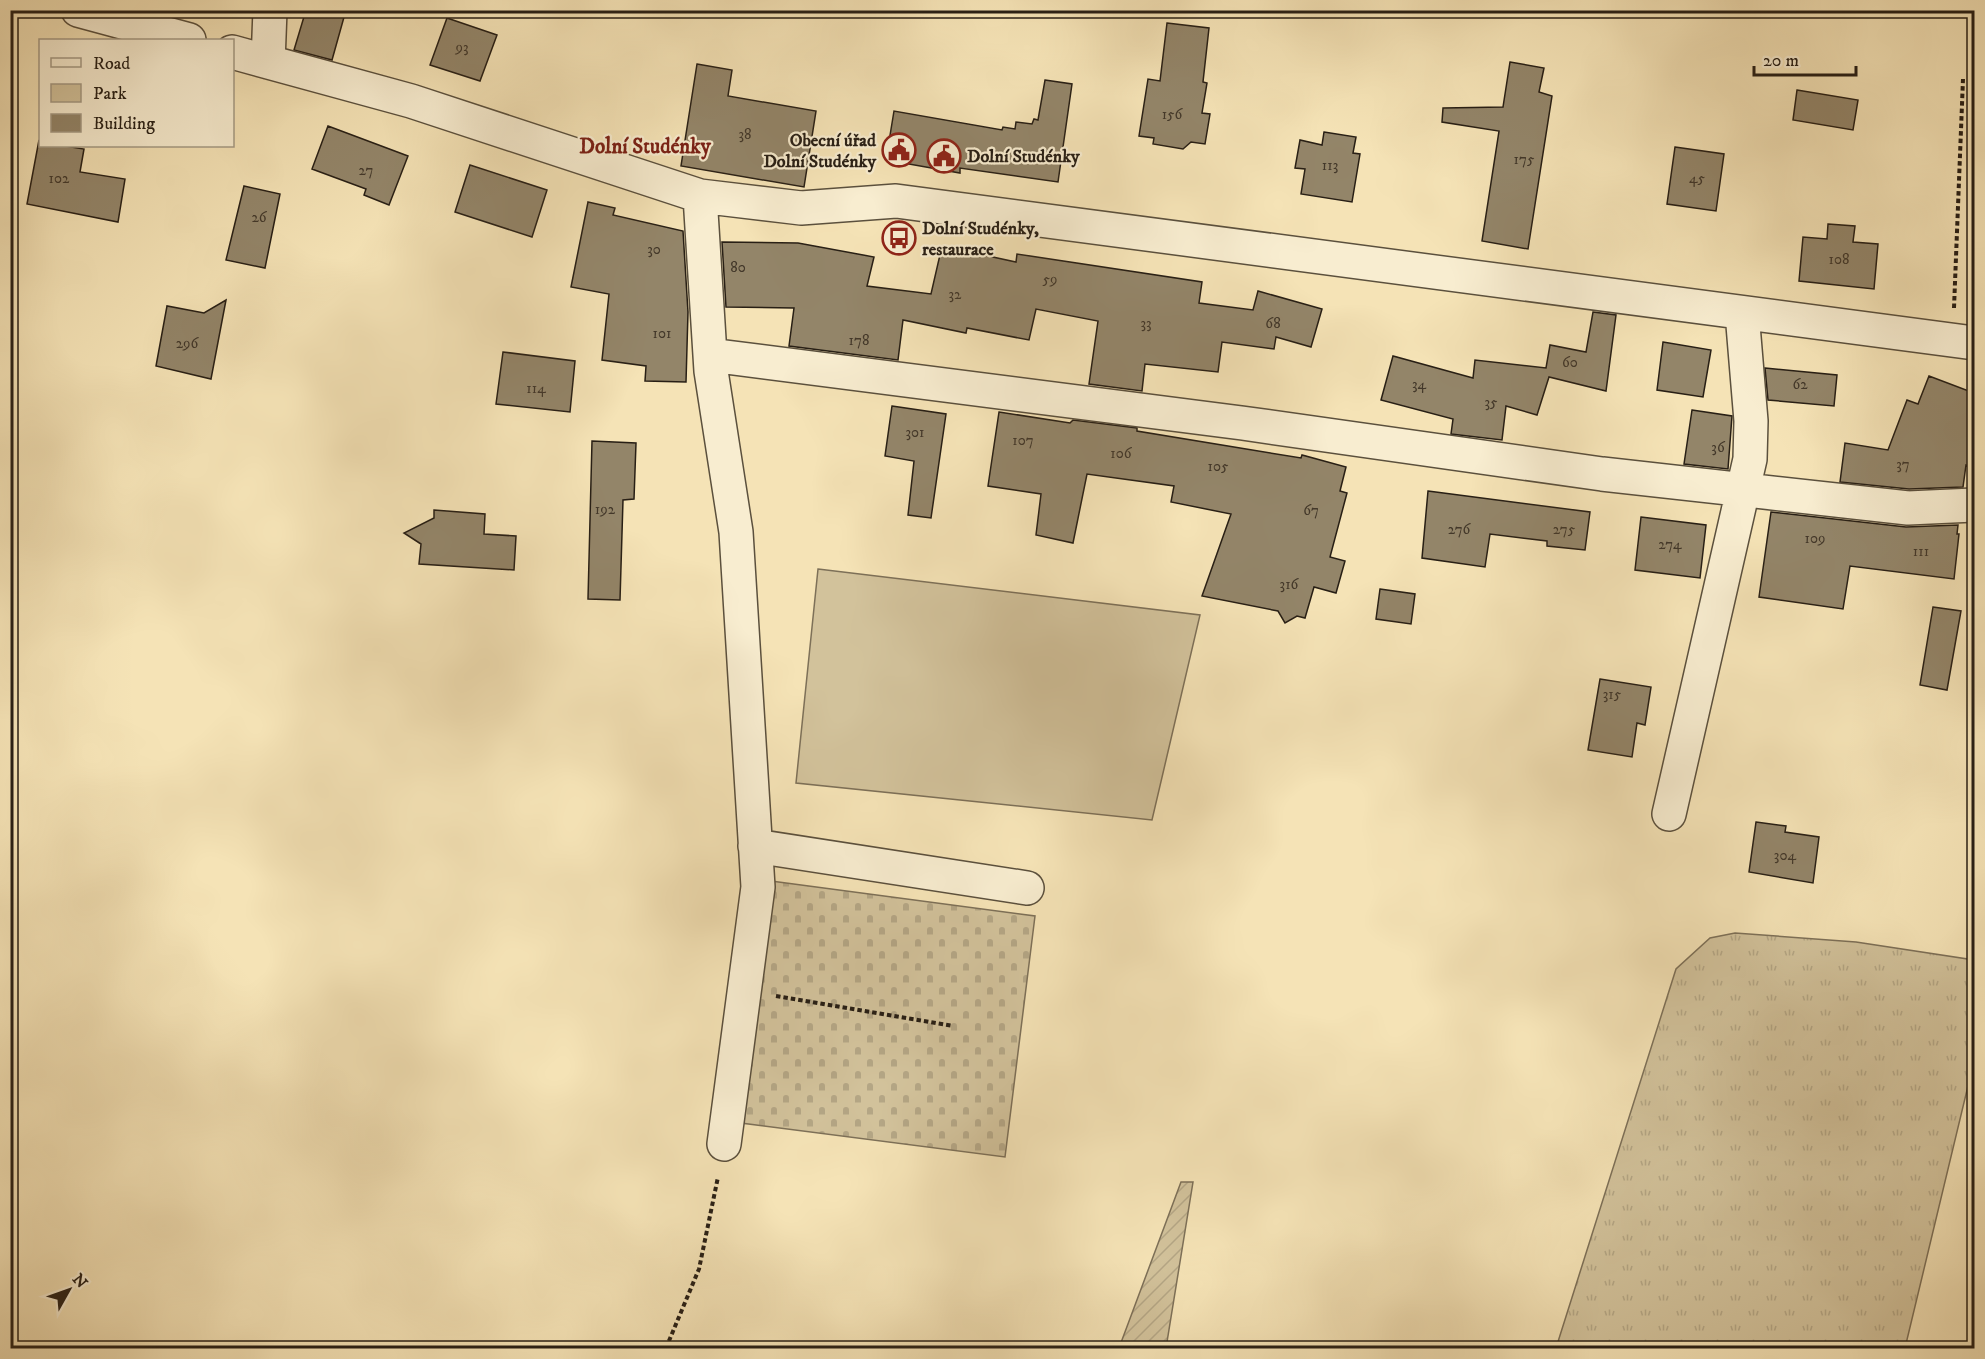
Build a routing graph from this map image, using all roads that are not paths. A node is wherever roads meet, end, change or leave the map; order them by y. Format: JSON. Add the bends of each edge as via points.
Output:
{"nodes":[{"id":1,"x":78,"y":10,"type":"edge"},
{"id":2,"x":270,"y":10,"type":"edge"},
{"id":3,"x":185,"y":39,"type":"edge"},
{"id":4,"x":234,"y":53,"type":"edge"},
{"id":5,"x":268,"y":62,"type":"junction"},
{"id":6,"x":700,"y":196,"type":"junction"},
{"id":7,"x":1743,"y":313,"type":"junction"},
{"id":8,"x":1964,"y":342,"type":"edge"},
{"id":9,"x":710,"y":355,"type":"junction"},
{"id":10,"x":1744,"y":488,"type":"junction"},
{"id":11,"x":1974,"y":505,"type":"edge"},
{"id":12,"x":1669,"y":814,"type":"dead end"},
{"id":13,"x":755,"y":846,"type":"junction"},
{"id":14,"x":1027,"y":888,"type":"dead end"},
{"id":15,"x":724,"y":1144,"type":"road end"}],
"edges":[{"from":1,"to":3,"type":"street"},
{"from":2,"to":5,"type":"street"},
{"from":4,"to":5,"type":"street"},
{"from":5,"to":6,"type":"street","via":[[411,101]]},
{"from":6,"to":7,"type":"street","via":[[801,208],[896,201]]},
{"from":6,"to":9,"type":"street"},
{"from":7,"to":8,"type":"street"},
{"from":7,"to":10,"type":"street","via":[[1751,421]]},
{"from":9,"to":10,"type":"street","via":[[1160,412],[1602,474]]},
{"from":9,"to":13,"type":"street","via":[[736,532]]},
{"from":10,"to":11,"type":"street","via":[[1908,508]]},
{"from":10,"to":12,"type":"street"},
{"from":13,"to":14,"type":"street"},
{"from":13,"to":15,"type":"street","via":[[758,887]]}]}
